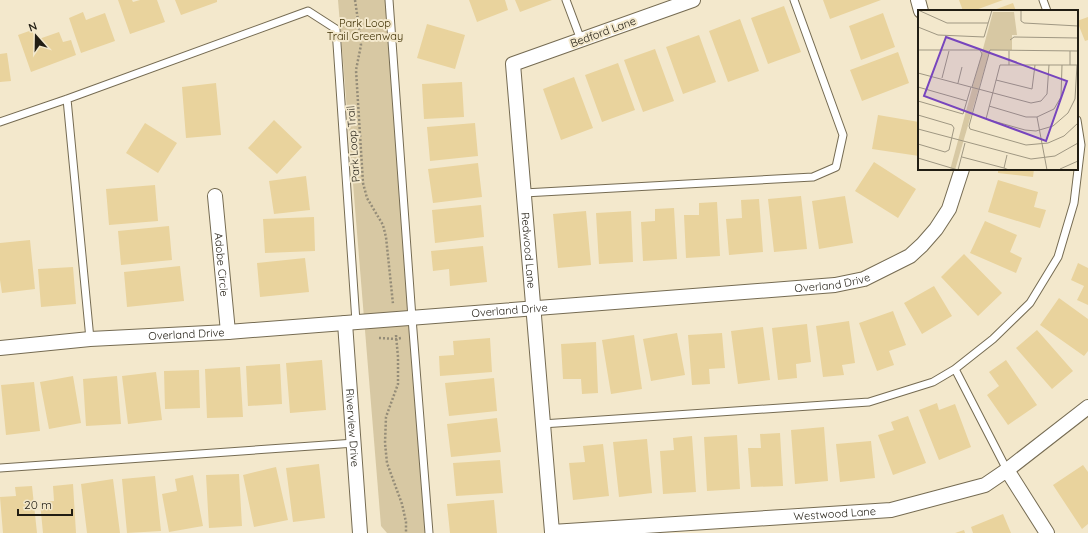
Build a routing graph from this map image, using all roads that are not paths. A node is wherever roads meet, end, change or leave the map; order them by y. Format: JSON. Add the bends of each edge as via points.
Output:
{"nodes":[{"id":1,"x":390,"y":0,"type":"edge"},
{"id":2,"x":566,"y":0,"type":"edge"},
{"id":3,"x":693,"y":0,"type":"edge"},
{"id":4,"x":794,"y":0,"type":"edge"},
{"id":5,"x":918,"y":0,"type":"edge"},
{"id":6,"x":1043,"y":0,"type":"edge"},
{"id":7,"x":921,"y":10,"type":"edge"},
{"id":8,"x":1047,"y":10,"type":"edge"},
{"id":9,"x":581,"y":40,"type":"junction"},
{"id":10,"x":513,"y":64,"type":"joint"},
{"id":11,"x":67,"y":99,"type":"junction"},
{"id":12,"x":0,"y":122,"type":"edge"},
{"id":13,"x":1078,"y":126,"type":"edge"},
{"id":14,"x":962,"y":170,"type":"edge"},
{"id":15,"x":1078,"y":170,"type":"edge"},
{"id":16,"x":1078,"y":170,"type":"edge"},
{"id":17,"x":524,"y":193,"type":"junction"},
{"id":18,"x":215,"y":196,"type":"dead end"},
{"id":19,"x":532,"y":309,"type":"junction"},
{"id":20,"x":412,"y":318,"type":"junction"},
{"id":21,"x":351,"y":323,"type":"junction"},
{"id":22,"x":228,"y":332,"type":"junction"},
{"id":23,"x":90,"y":339,"type":"junction"},
{"id":24,"x":0,"y":348,"type":"edge"},
{"id":25,"x":955,"y":370,"type":"junction"},
{"id":26,"x":1088,"y":407,"type":"edge"},
{"id":27,"x":542,"y":424,"type":"junction"},
{"id":28,"x":355,"y":443,"type":"junction"},
{"id":29,"x":0,"y":468,"type":"edge"},
{"id":30,"x":1007,"y":470,"type":"junction"},
{"id":31,"x":552,"y":532,"type":"joint"},
{"id":32,"x":360,"y":533,"type":"edge"},
{"id":33,"x":429,"y":533,"type":"edge"},
{"id":34,"x":1047,"y":533,"type":"edge"}],
"edges":[{"from":1,"to":20,"type":"lane"},
{"from":2,"to":9,"type":"lane"},
{"from":3,"to":9,"type":"street","name":"Bedford Lane"},
{"from":4,"to":17,"type":"lane","via":[[843,135],[836,167],[813,178]]},
{"from":5,"to":7,"type":"street"},
{"from":6,"to":8,"type":"lane"},
{"from":9,"to":10,"type":"street","name":"Bedford Lane"},
{"from":10,"to":17,"type":"street","name":"Redwood Lane"},
{"from":11,"to":12,"type":"lane"},
{"from":11,"to":21,"type":"lane","via":[[308,11],[336,29]]},
{"from":11,"to":23,"type":"lane"},
{"from":13,"to":16,"type":"lane","via":[[1081,145]]},
{"from":14,"to":19,"type":"street","name":"Overland Drive","via":[[949,209],[927,240],[910,256],[864,279],[827,286]]},
{"from":15,"to":25,"type":"lane","via":[[1074,203],[1058,257],[1030,303],[993,339]]},
{"from":17,"to":19,"type":"street","name":"Redwood Lane"},
{"from":18,"to":22,"type":"street","name":"Adobe Circle"},
{"from":19,"to":20,"type":"street","name":"Overland Drive"},
{"from":19,"to":27,"type":"street","name":"Redwood Lane"},
{"from":20,"to":21,"type":"street","name":"Overland Drive"},
{"from":20,"to":33,"type":"lane"},
{"from":21,"to":22,"type":"street","name":"Overland Drive"},
{"from":21,"to":28,"type":"street","name":"Riverview Drive"},
{"from":22,"to":23,"type":"street","name":"Overland Drive"},
{"from":23,"to":24,"type":"street","name":"Overland Drive"},
{"from":25,"to":27,"type":"lane","via":[[933,382],[869,402]]},
{"from":25,"to":30,"type":"lane"},
{"from":26,"to":30,"type":"street","name":"Westwood Lane"},
{"from":27,"to":31,"type":"street","name":"Redwood Lane"},
{"from":28,"to":29,"type":"lane"},
{"from":28,"to":32,"type":"street","name":"Riverview Drive"},
{"from":30,"to":31,"type":"street","name":"Westwood Lane","via":[[985,485],[891,510]]},
{"from":30,"to":34,"type":"street"}]}
